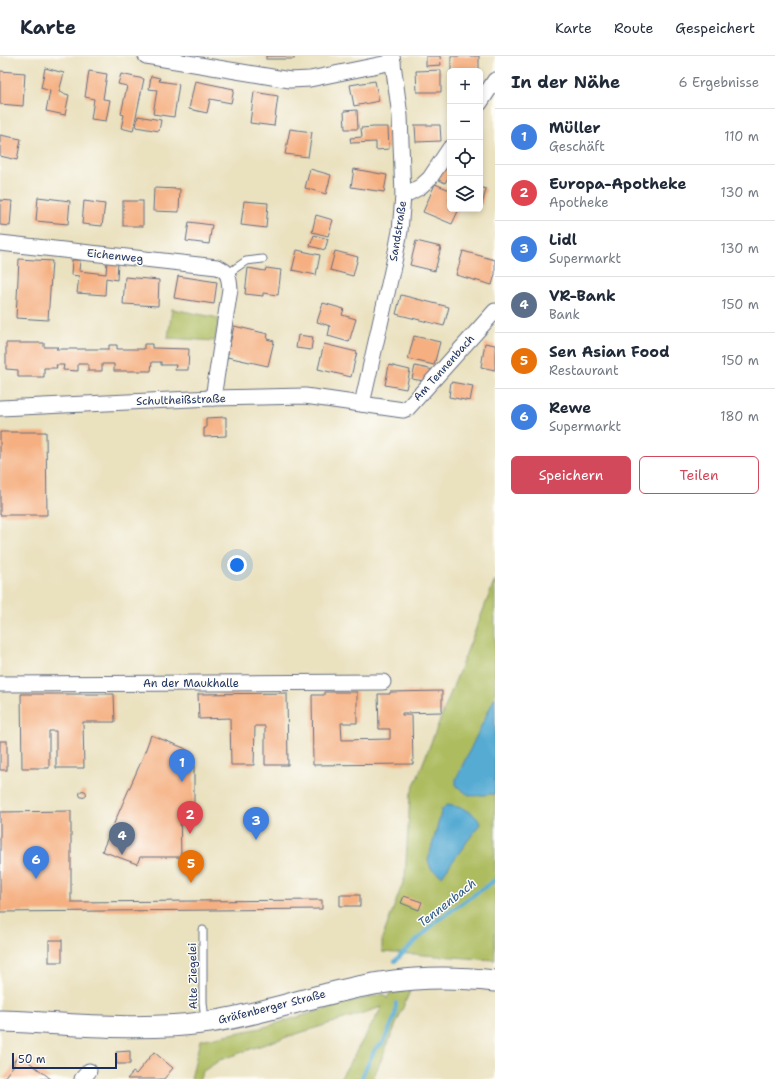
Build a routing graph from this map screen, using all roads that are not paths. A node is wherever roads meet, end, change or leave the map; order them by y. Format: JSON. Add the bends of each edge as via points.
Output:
{"nodes":[{"id":1,"x":146,"y":56,"type":"edge"},
{"id":2,"x":392,"y":59,"type":"edge"},
{"id":3,"x":495,"y":80,"type":"edge"},
{"id":4,"x":483,"y":98,"type":"edge"},
{"id":5,"x":447,"y":152,"type":"edge"},
{"id":6,"x":403,"y":196,"type":"junction"},
{"id":7,"x":0,"y":243,"type":"edge"},
{"id":8,"x":263,"y":259,"type":"dead end"},
{"id":9,"x":227,"y":274,"type":"junction"},
{"id":10,"x":495,"y":311,"type":"edge"},
{"id":11,"x":213,"y":398,"type":"junction"},
{"id":12,"x":362,"y":404,"type":"junction"},
{"id":13,"x":0,"y":408,"type":"edge"},
{"id":14,"x":383,"y":682,"type":"dead end"},
{"id":15,"x":0,"y":684,"type":"edge"},
{"id":16,"x":203,"y":930,"type":"dead end"},
{"id":17,"x":495,"y":981,"type":"edge"},
{"id":18,"x":0,"y":1021,"type":"edge"},
{"id":19,"x":205,"y":1023,"type":"junction"}],
"edges":[{"from":1,"to":2,"type":"street","via":[[290,80],[310,79]]},
{"from":2,"to":6,"type":"street","name":"Sandstraße","via":[[400,116]]},
{"from":3,"to":4,"type":"street"},
{"from":5,"to":6,"type":"street","via":[[430,178]]},
{"from":6,"to":12,"type":"street","name":"Sandstraße","via":[[394,262]]},
{"from":7,"to":9,"type":"street","name":"Eichenweg","via":[[217,267]]},
{"from":8,"to":9,"type":"lane","via":[[246,261]]},
{"from":9,"to":11,"type":"street","via":[[230,289]]},
{"from":10,"to":12,"type":"street","name":"Am Tennenbach","via":[[408,408],[399,410]]},
{"from":11,"to":12,"type":"street","name":"Schultheißstraße","via":[[305,396]]},
{"from":11,"to":13,"type":"street","name":"Schultheißstraße"},
{"from":14,"to":15,"type":"street","name":"An der Maukhalle"},
{"from":16,"to":19,"type":"lane","name":"Alte Ziegelei"},
{"from":17,"to":19,"type":"main road","name":"Gräfenberger Straße","via":[[432,977],[381,982],[238,1018]]},
{"from":18,"to":19,"type":"main road","name":"Gräfenberger Straße","via":[[131,1026]]}]}
